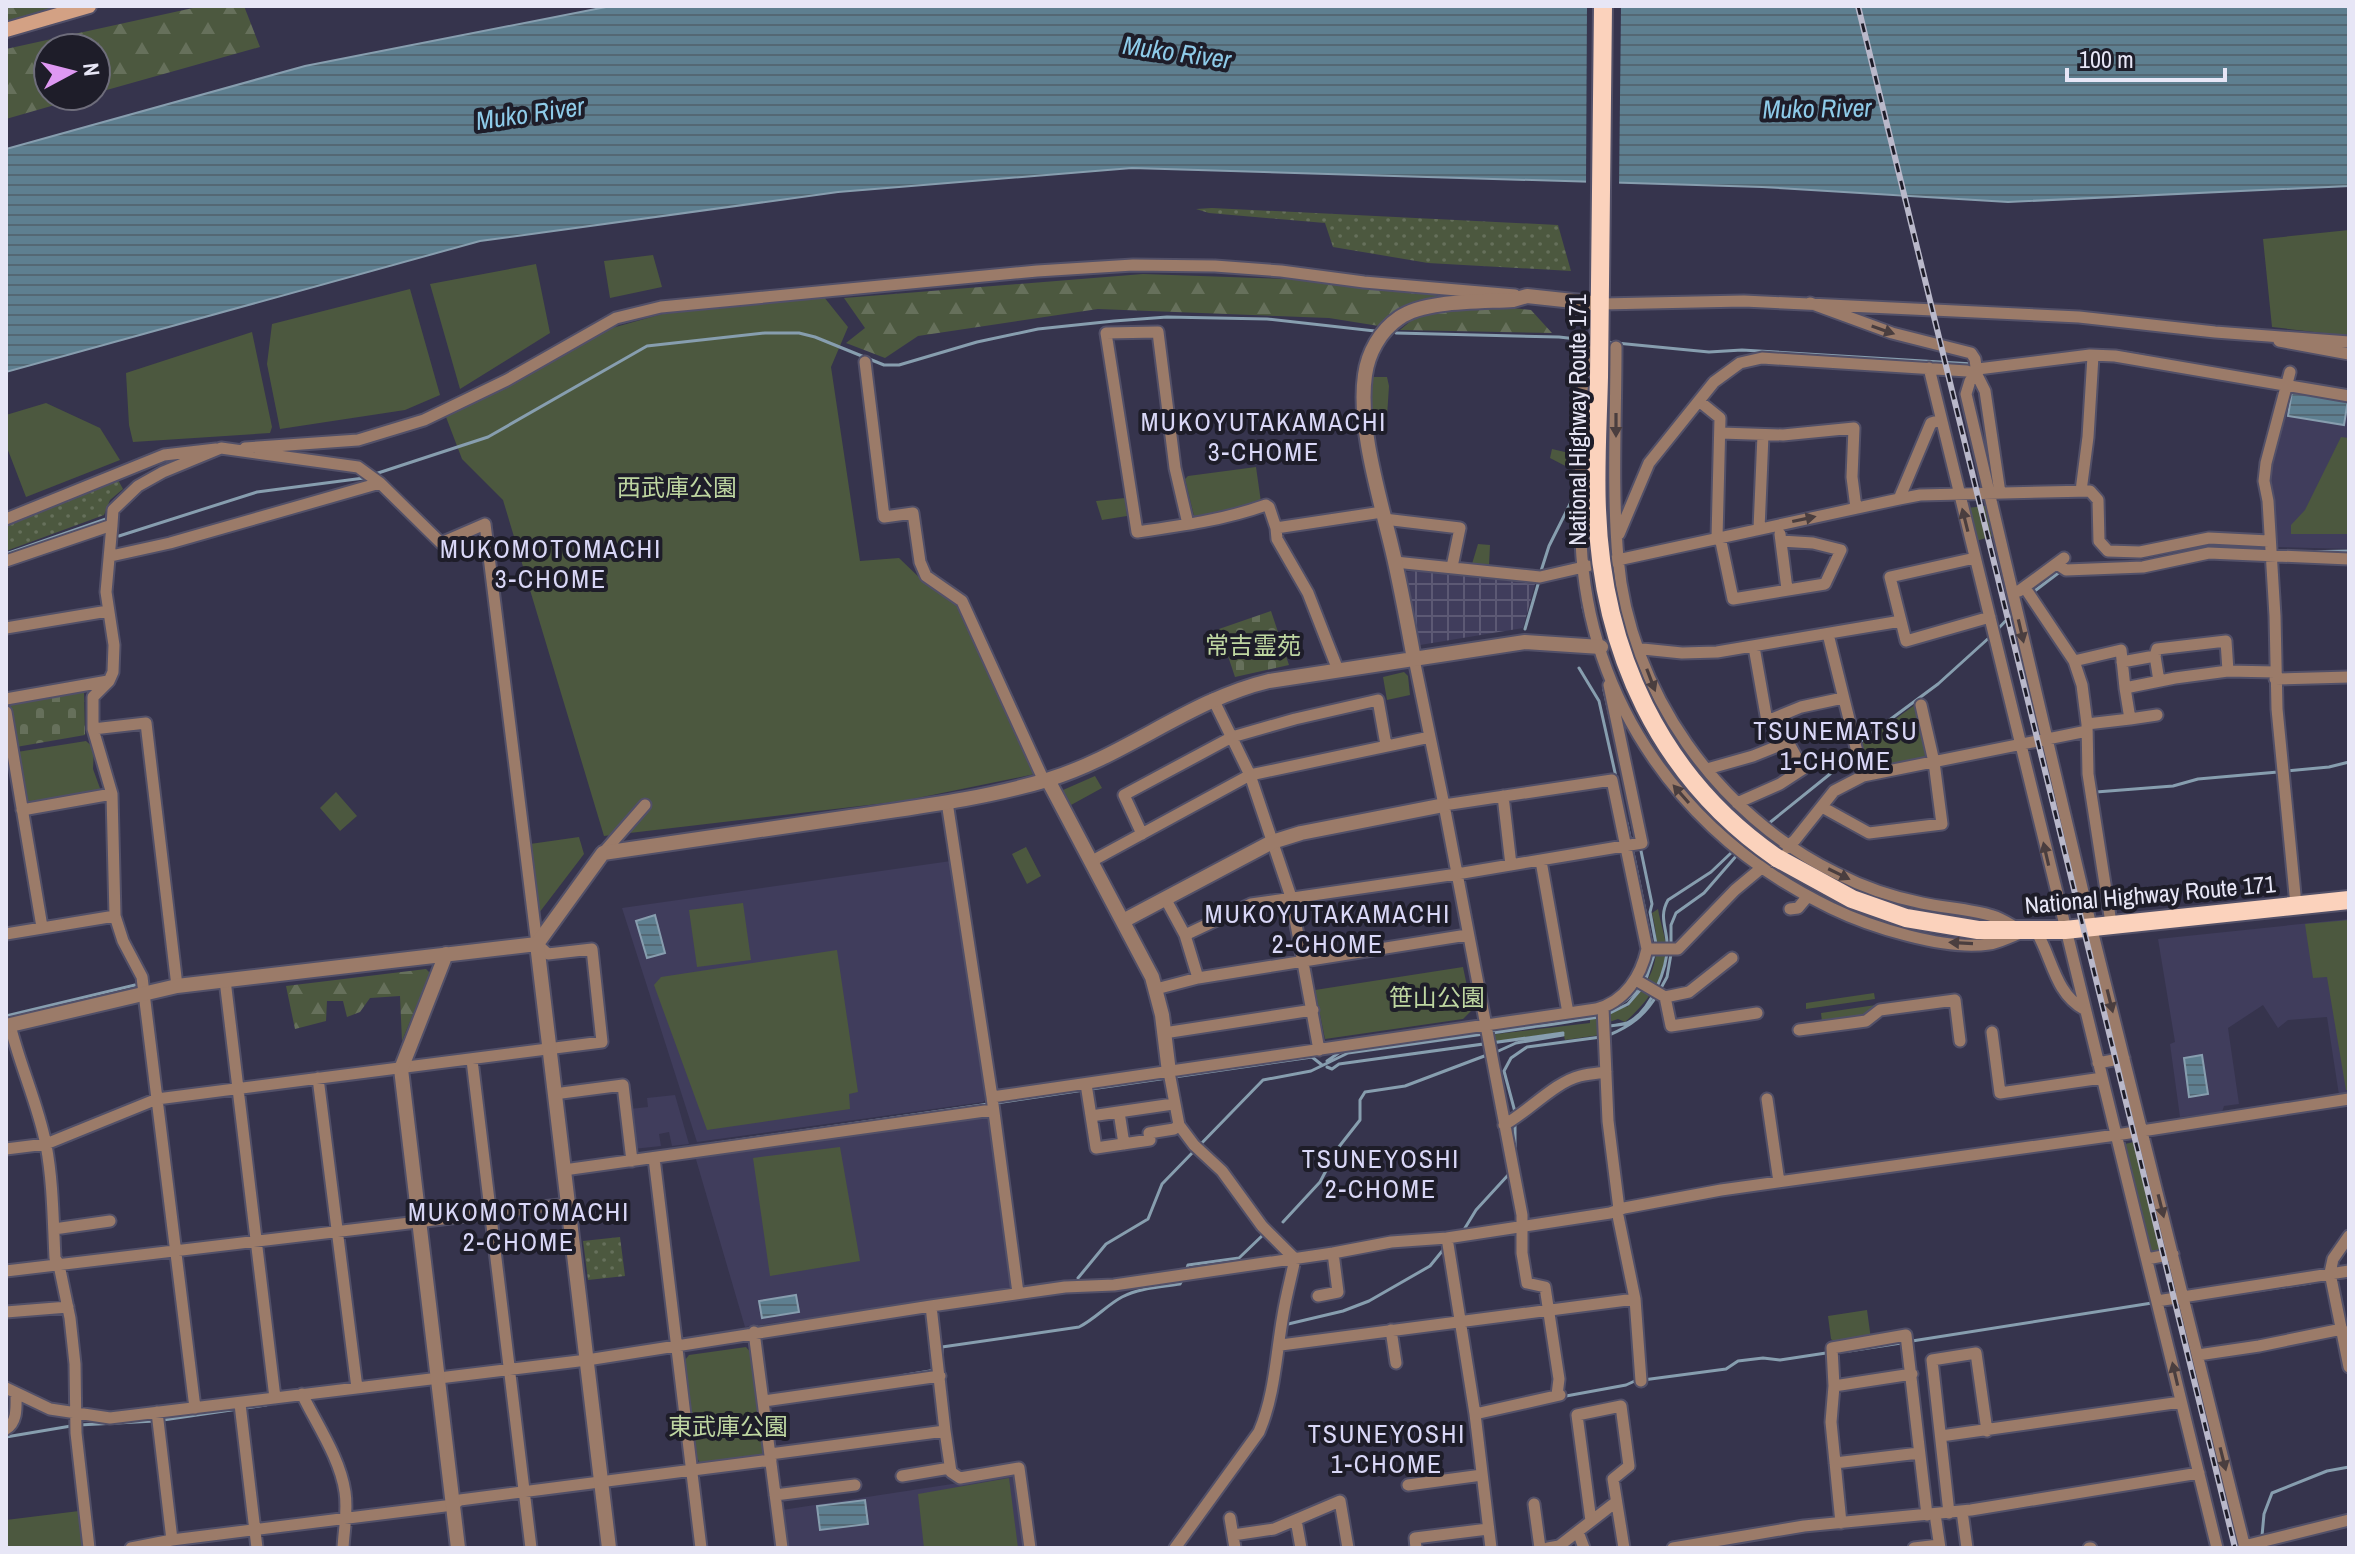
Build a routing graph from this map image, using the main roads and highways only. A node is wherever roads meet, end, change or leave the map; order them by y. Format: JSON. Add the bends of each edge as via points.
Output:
{"nodes":[{"id":1,"x":89,"y":6,"type":"edge"},
{"id":2,"x":1603,"y":6,"type":"edge"},
{"id":3,"x":6,"y":30,"type":"edge"},
{"id":4,"x":2349,"y":900,"type":"edge"}],
"edges":[{"from":1,"to":3,"type":"main road"},
{"from":2,"to":4,"type":"highway","name":"National Highway Route 171","bridge":true,"via":[[1597,509],[1601,565],[1617,643],[1646,711],[1691,779],[1733,823],[1776,857],[1831,889],[1906,918],[1978,930],[2065,930]]}]}
